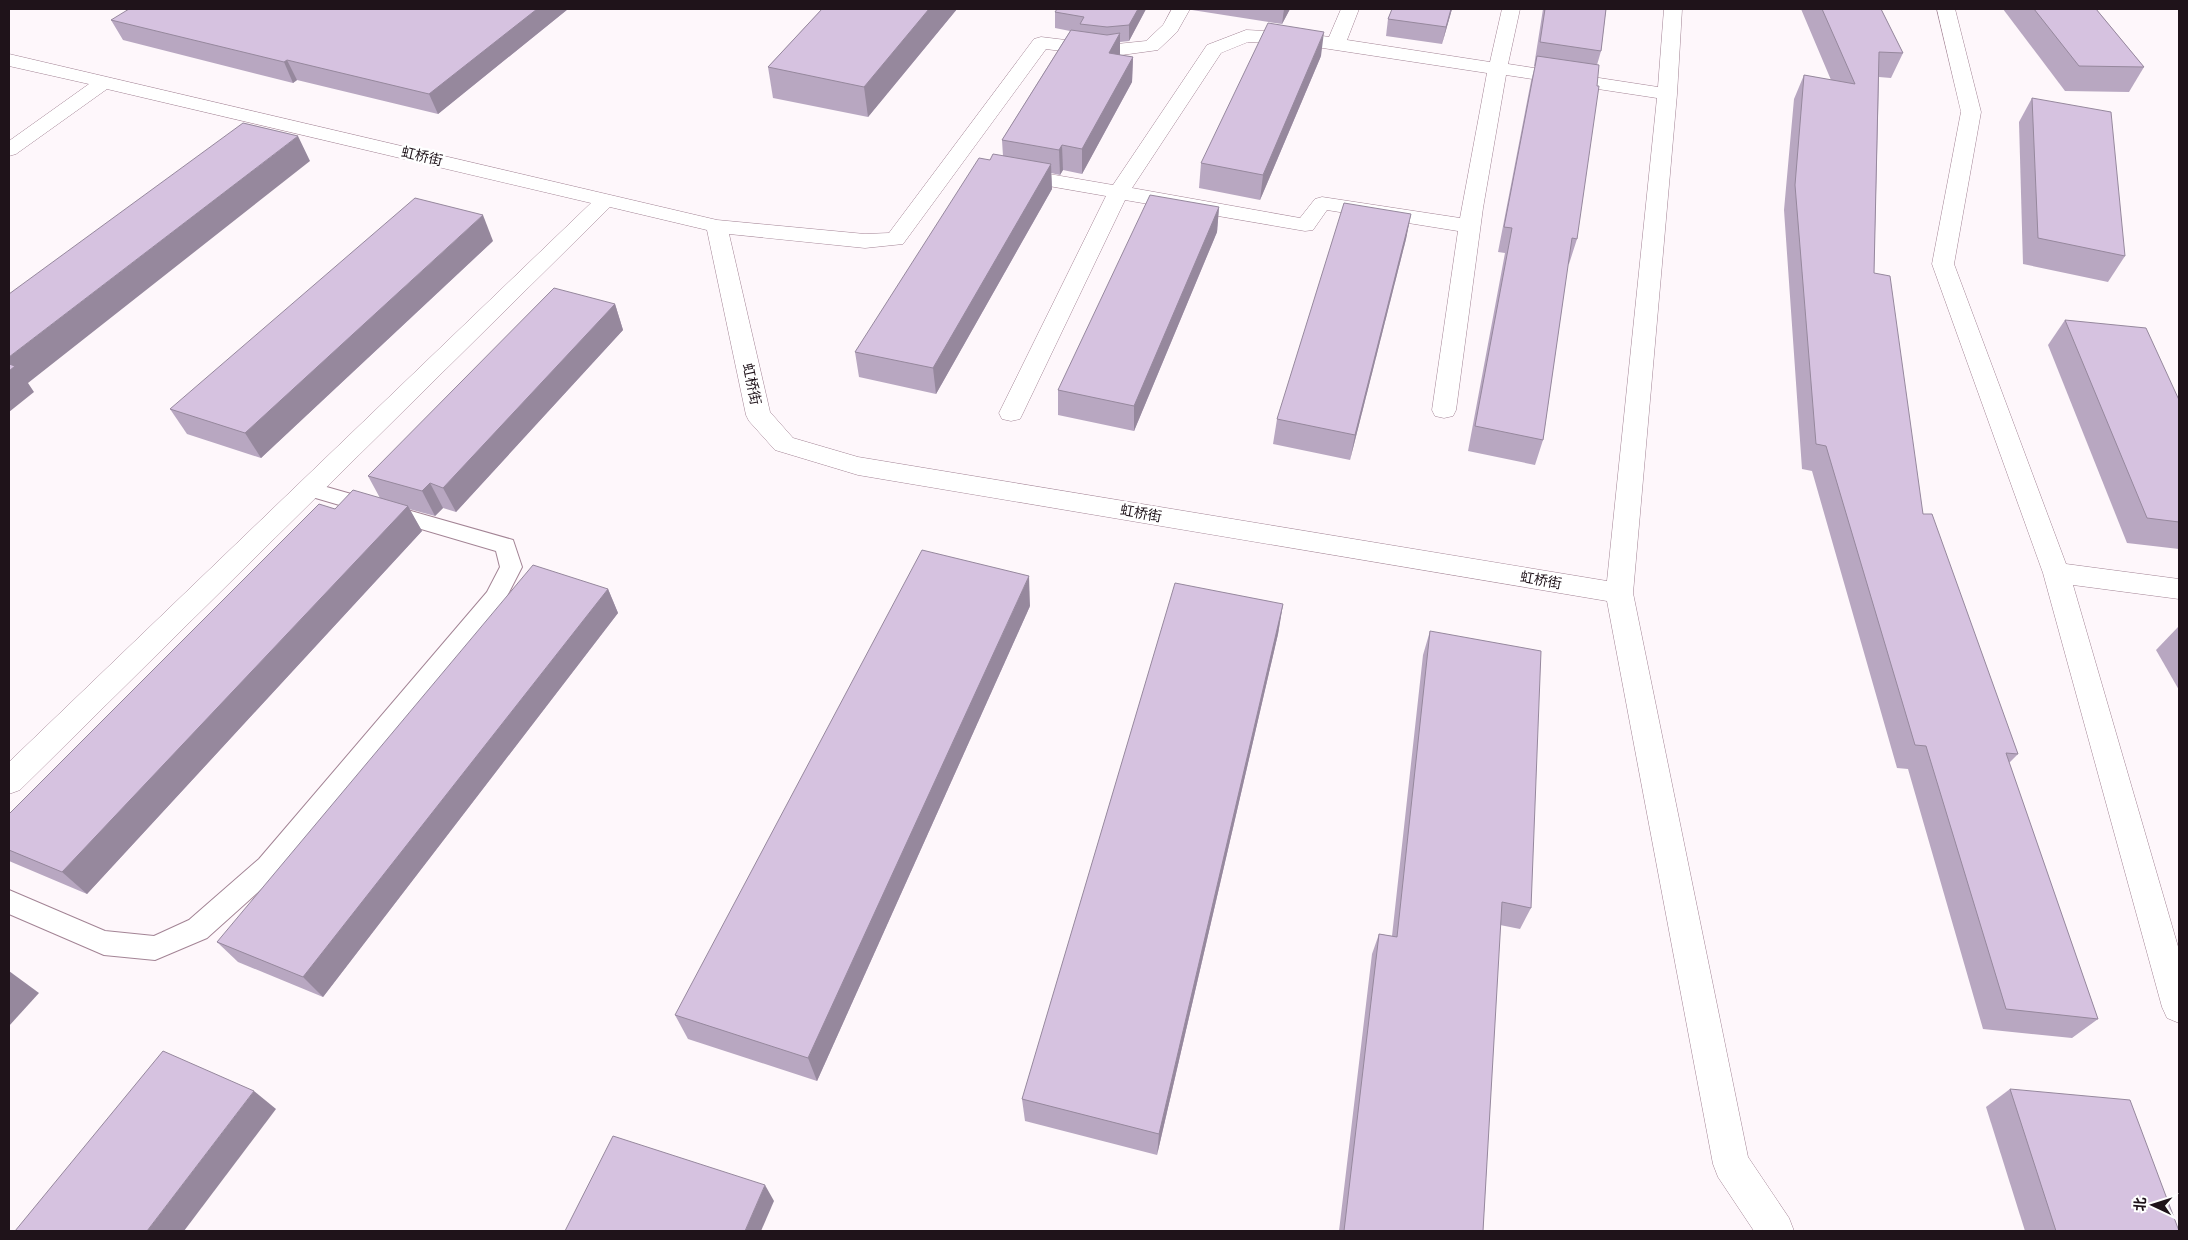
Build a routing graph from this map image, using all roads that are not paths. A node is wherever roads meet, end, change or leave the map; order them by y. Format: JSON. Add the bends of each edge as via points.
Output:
{"nodes":[{"id":1,"x":1181,"y":9,"type":"edge"},
{"id":2,"x":1350,"y":9,"type":"edge"},
{"id":3,"x":1511,"y":9,"type":"edge"},
{"id":4,"x":1673,"y":9,"type":"edge"},
{"id":5,"x":1946,"y":9,"type":"edge"},
{"id":6,"x":1336,"y":44,"type":"junction"},
{"id":7,"x":9,"y":60,"type":"edge"},
{"id":8,"x":1496,"y":68,"type":"junction"},
{"id":9,"x":103,"y":83,"type":"junction"},
{"id":10,"x":1667,"y":94,"type":"junction"},
{"id":11,"x":9,"y":150,"type":"edge"},
{"id":12,"x":998,"y":172,"type":"edge"},
{"id":13,"x":1119,"y":193,"type":"junction"},
{"id":14,"x":607,"y":199,"type":"junction"},
{"id":15,"x":717,"y":226,"type":"junction"},
{"id":16,"x":1469,"y":226,"type":"junction"},
{"id":17,"x":1444,"y":410,"type":"dead end"},
{"id":18,"x":1011,"y":413,"type":"dead end"},
{"id":19,"x":309,"y":489,"type":"junction"},
{"id":20,"x":2056,"y":573,"type":"junction"},
{"id":21,"x":2179,"y":590,"type":"edge"},
{"id":22,"x":1619,"y":593,"type":"junction"},
{"id":23,"x":9,"y":781,"type":"edge"},
{"id":24,"x":9,"y":902,"type":"edge"},
{"id":25,"x":2179,"y":1007,"type":"edge"},
{"id":26,"x":1776,"y":1231,"type":"edge"}],
"edges":[{"from":1,"to":15,"type":"street","via":[[1171,28],[1151,46],[1107,51],[1041,43],[895,239],[865,241]]},
{"from":2,"to":6,"type":"street"},
{"from":3,"to":8,"type":"street"},
{"from":4,"to":10,"type":"street"},
{"from":5,"to":20,"type":"street","via":[[1971,112],[1943,264]]},
{"from":6,"to":8,"type":"street"},
{"from":6,"to":13,"type":"street","via":[[1246,36],[1214,49]]},
{"from":7,"to":9,"type":"street","name":"虹桥街"},
{"from":8,"to":10,"type":"street"},
{"from":8,"to":16,"type":"street"},
{"from":9,"to":11,"type":"street"},
{"from":9,"to":14,"type":"street","name":"虹桥街"},
{"from":10,"to":22,"type":"street"},
{"from":12,"to":13,"type":"street"},
{"from":13,"to":16,"type":"street","via":[[1305,226],[1322,203]]},
{"from":13,"to":18,"type":"street"},
{"from":14,"to":15,"type":"street","name":"虹桥街"},
{"from":14,"to":19,"type":"street"},
{"from":15,"to":22,"type":"street","name":"虹桥街","via":[[758,414],[784,444],[858,466]]},
{"from":16,"to":17,"type":"street"},
{"from":19,"to":23,"type":"street"},
{"from":19,"to":24,"type":"lane","via":[[505,546],[511,567],[495,598],[268,867],[198,930],[156,948],[104,943]]},
{"from":20,"to":21,"type":"street"},
{"from":20,"to":25,"type":"street"},
{"from":22,"to":26,"type":"street","via":[[1731,1164]]}]}
